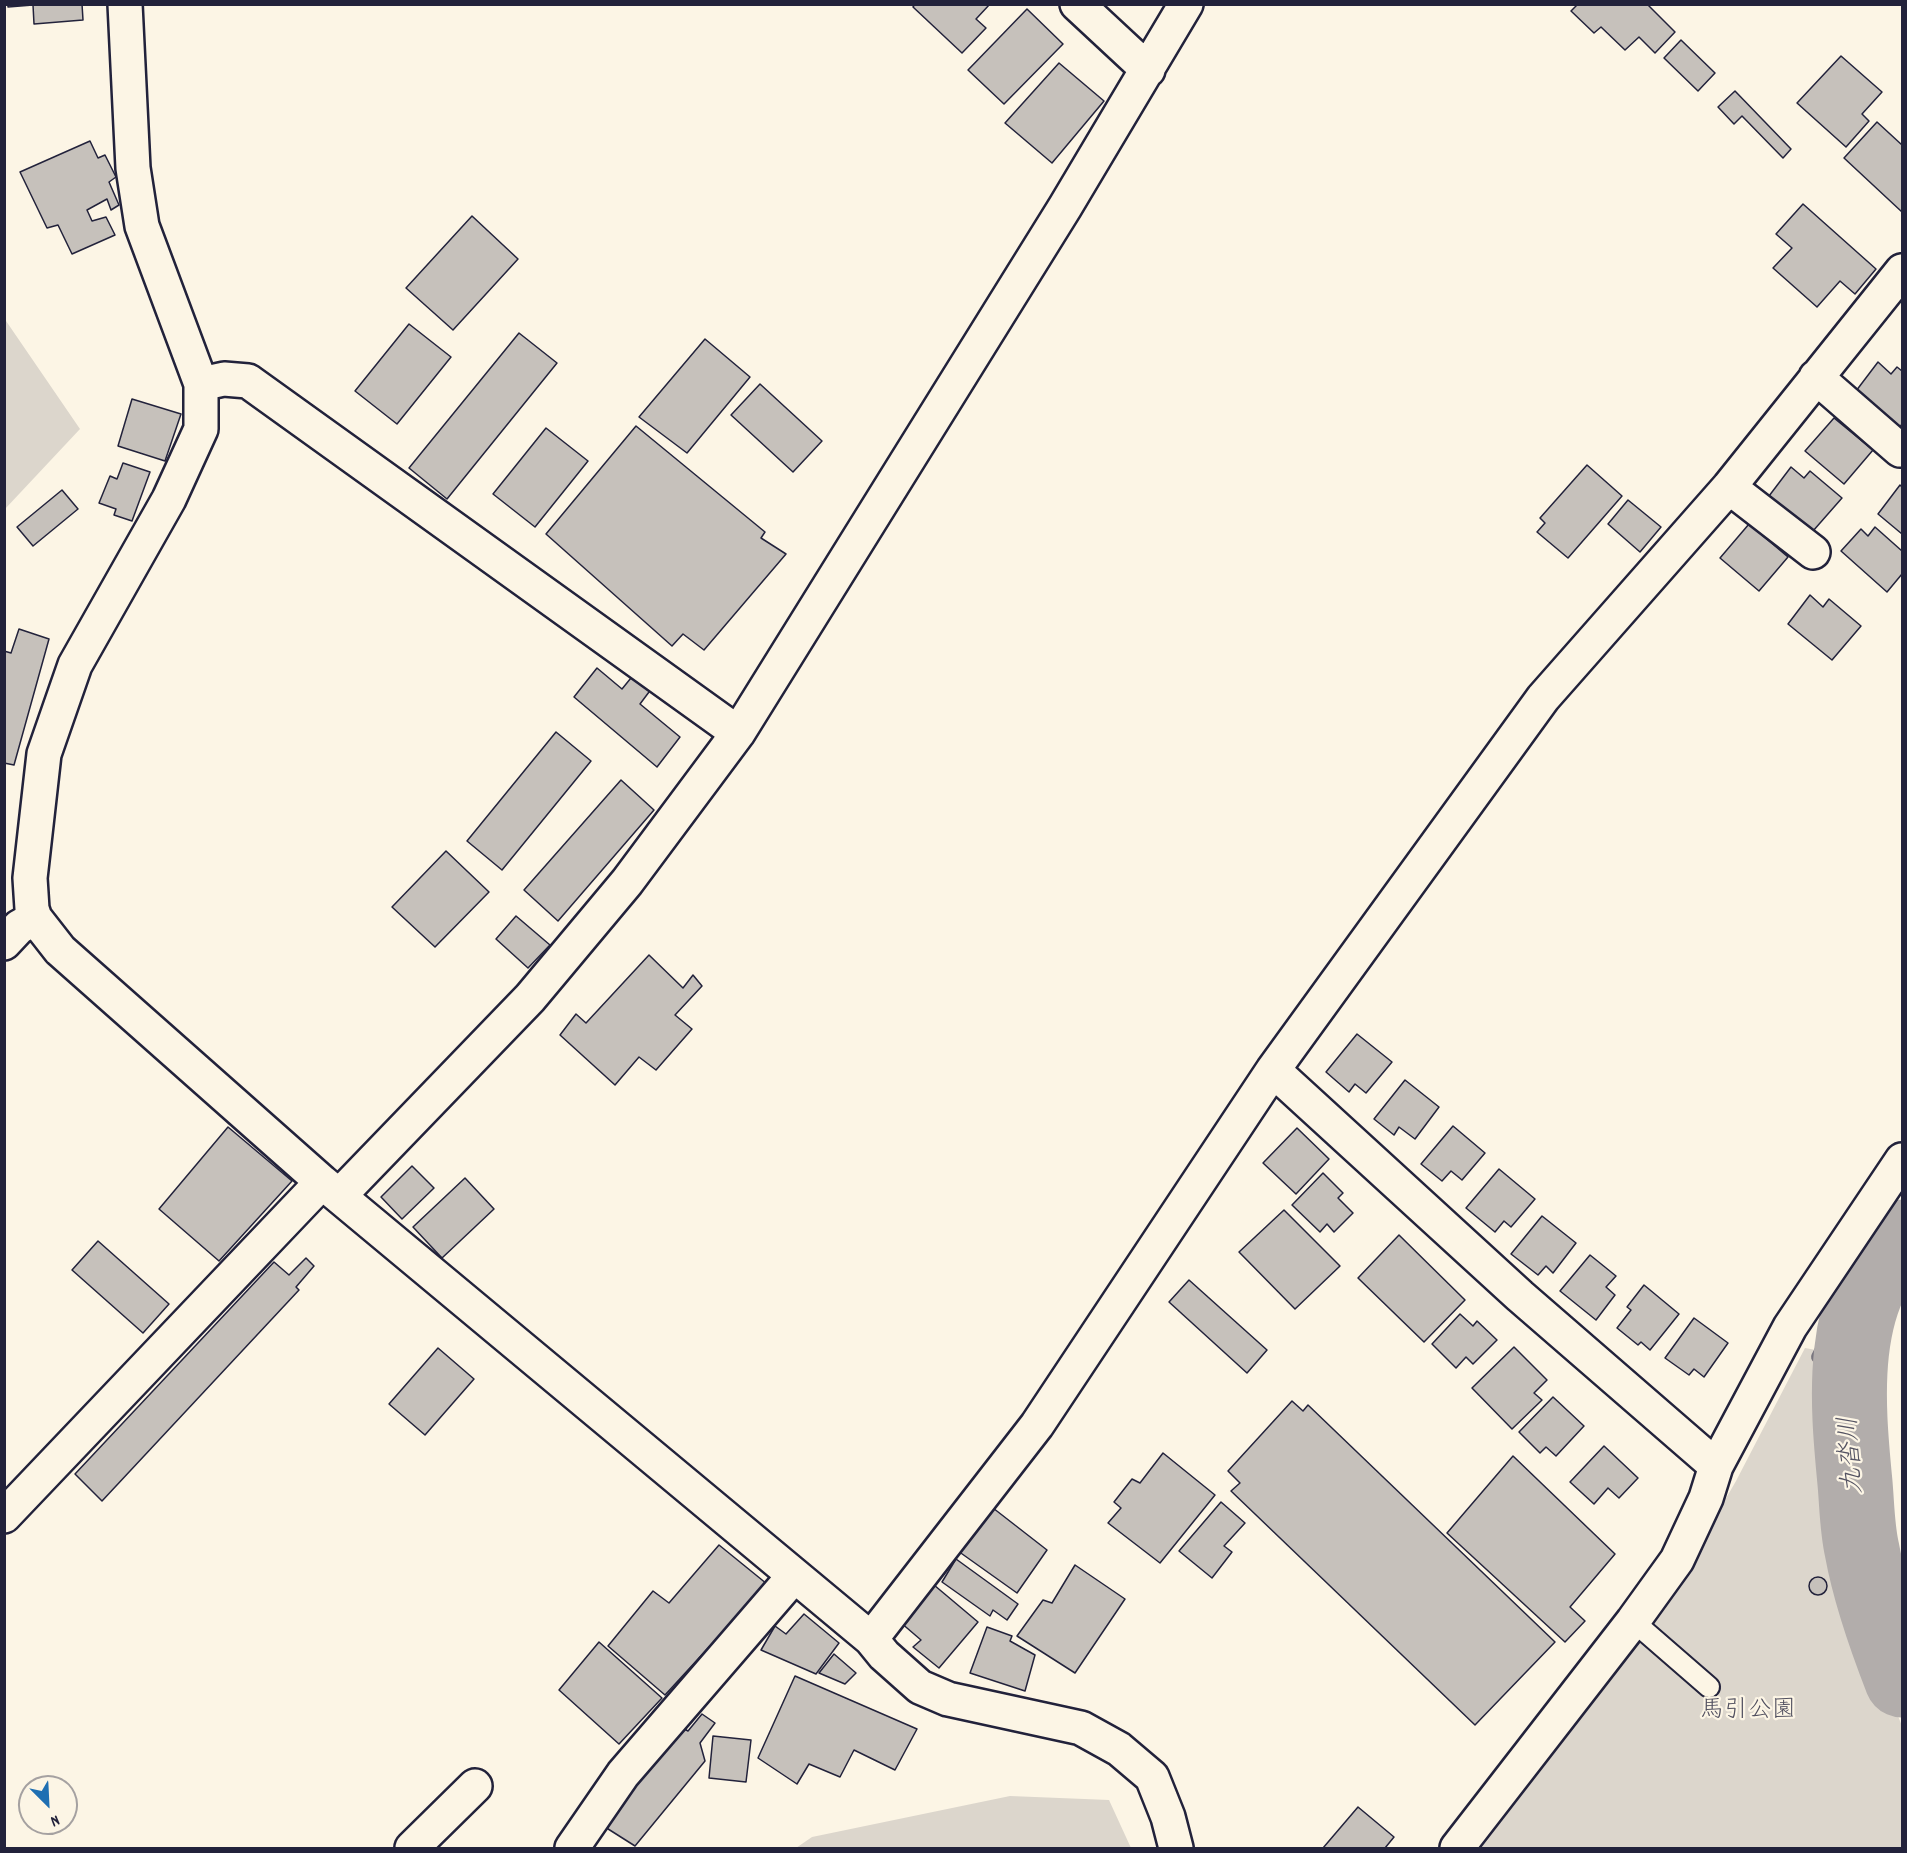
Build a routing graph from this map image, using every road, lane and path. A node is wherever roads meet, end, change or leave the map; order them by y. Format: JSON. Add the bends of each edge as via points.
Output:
{"nodes":[{"id":1,"x":125,"y":4,"type":"edge"},
{"id":2,"x":1077,"y":4,"type":"edge"},
{"id":3,"x":1186,"y":4,"type":"edge"},
{"id":4,"x":1148,"y":70,"type":"junction"},
{"id":5,"x":1902,"y":271,"type":"edge"},
{"id":6,"x":1816,"y":377,"type":"junction"},
{"id":7,"x":201,"y":384,"type":"junction"},
{"id":8,"x":1900,"y":450,"type":"dead end"},
{"id":9,"x":1729,"y":487,"type":"junction"},
{"id":10,"x":1813,"y":552,"type":"dead end"},
{"id":11,"x":738,"y":733,"type":"junction"},
{"id":12,"x":35,"y":918,"type":"junction"},
{"id":13,"x":4,"y":943,"type":"edge"},
{"id":14,"x":1273,"y":1070,"type":"junction"},
{"id":15,"x":1902,"y":1160,"type":"edge"},
{"id":16,"x":331,"y":1189,"type":"junction"},
{"id":17,"x":1716,"y":1466,"type":"junction"},
{"id":18,"x":4,"y":1516,"type":"edge"},
{"id":19,"x":794,"y":1576,"type":"junction"},
{"id":20,"x":1633,"y":1621,"type":"junction"},
{"id":21,"x":871,"y":1639,"type":"junction"},
{"id":22,"x":1709,"y":1688,"type":"dead end"},
{"id":23,"x":475,"y":1786,"type":"dead end"},
{"id":24,"x":412,"y":1848,"type":"edge"},
{"id":25,"x":572,"y":1848,"type":"edge"},
{"id":26,"x":1176,"y":1848,"type":"edge"},
{"id":27,"x":1457,"y":1848,"type":"edge"}],
"edges":[{"from":1,"to":7,"type":"street","via":[[133,168],[142,226]]},
{"from":2,"to":4,"type":"street"},
{"from":3,"to":4,"type":"street"},
{"from":4,"to":11,"type":"street"},
{"from":5,"to":6,"type":"street"},
{"from":6,"to":8,"type":"street"},
{"from":6,"to":9,"type":"street"},
{"from":7,"to":11,"type":"street","via":[[224,378],[248,381]]},
{"from":7,"to":12,"type":"street","via":[[201,429],[169,499],[75,665],[44,754],[30,878]]},
{"from":9,"to":10,"type":"street"},
{"from":9,"to":14,"type":"street","via":[[1543,698]]},
{"from":11,"to":16,"type":"street","via":[[627,882],[531,998]]},
{"from":12,"to":13,"type":"street","via":[[19,927]]},
{"from":12,"to":16,"type":"street","via":[[60,950]]},
{"from":14,"to":17,"type":"street","via":[[1520,1296]]},
{"from":14,"to":21,"type":"street","via":[[1037,1425]]},
{"from":15,"to":17,"type":"street","via":[[1790,1327]]},
{"from":16,"to":18,"type":"street"},
{"from":16,"to":19,"type":"street"},
{"from":17,"to":20,"type":"street","via":[[1706,1498],[1677,1560]]},
{"from":19,"to":21,"type":"street"},
{"from":19,"to":25,"type":"street","via":[[623,1774]]},
{"from":20,"to":22,"type":"lane"},
{"from":20,"to":27,"type":"street"},
{"from":21,"to":26,"type":"street","via":[[920,1687],[948,1699],[1081,1728],[1119,1749],[1152,1777]]},
{"from":23,"to":24,"type":"street"}]}
